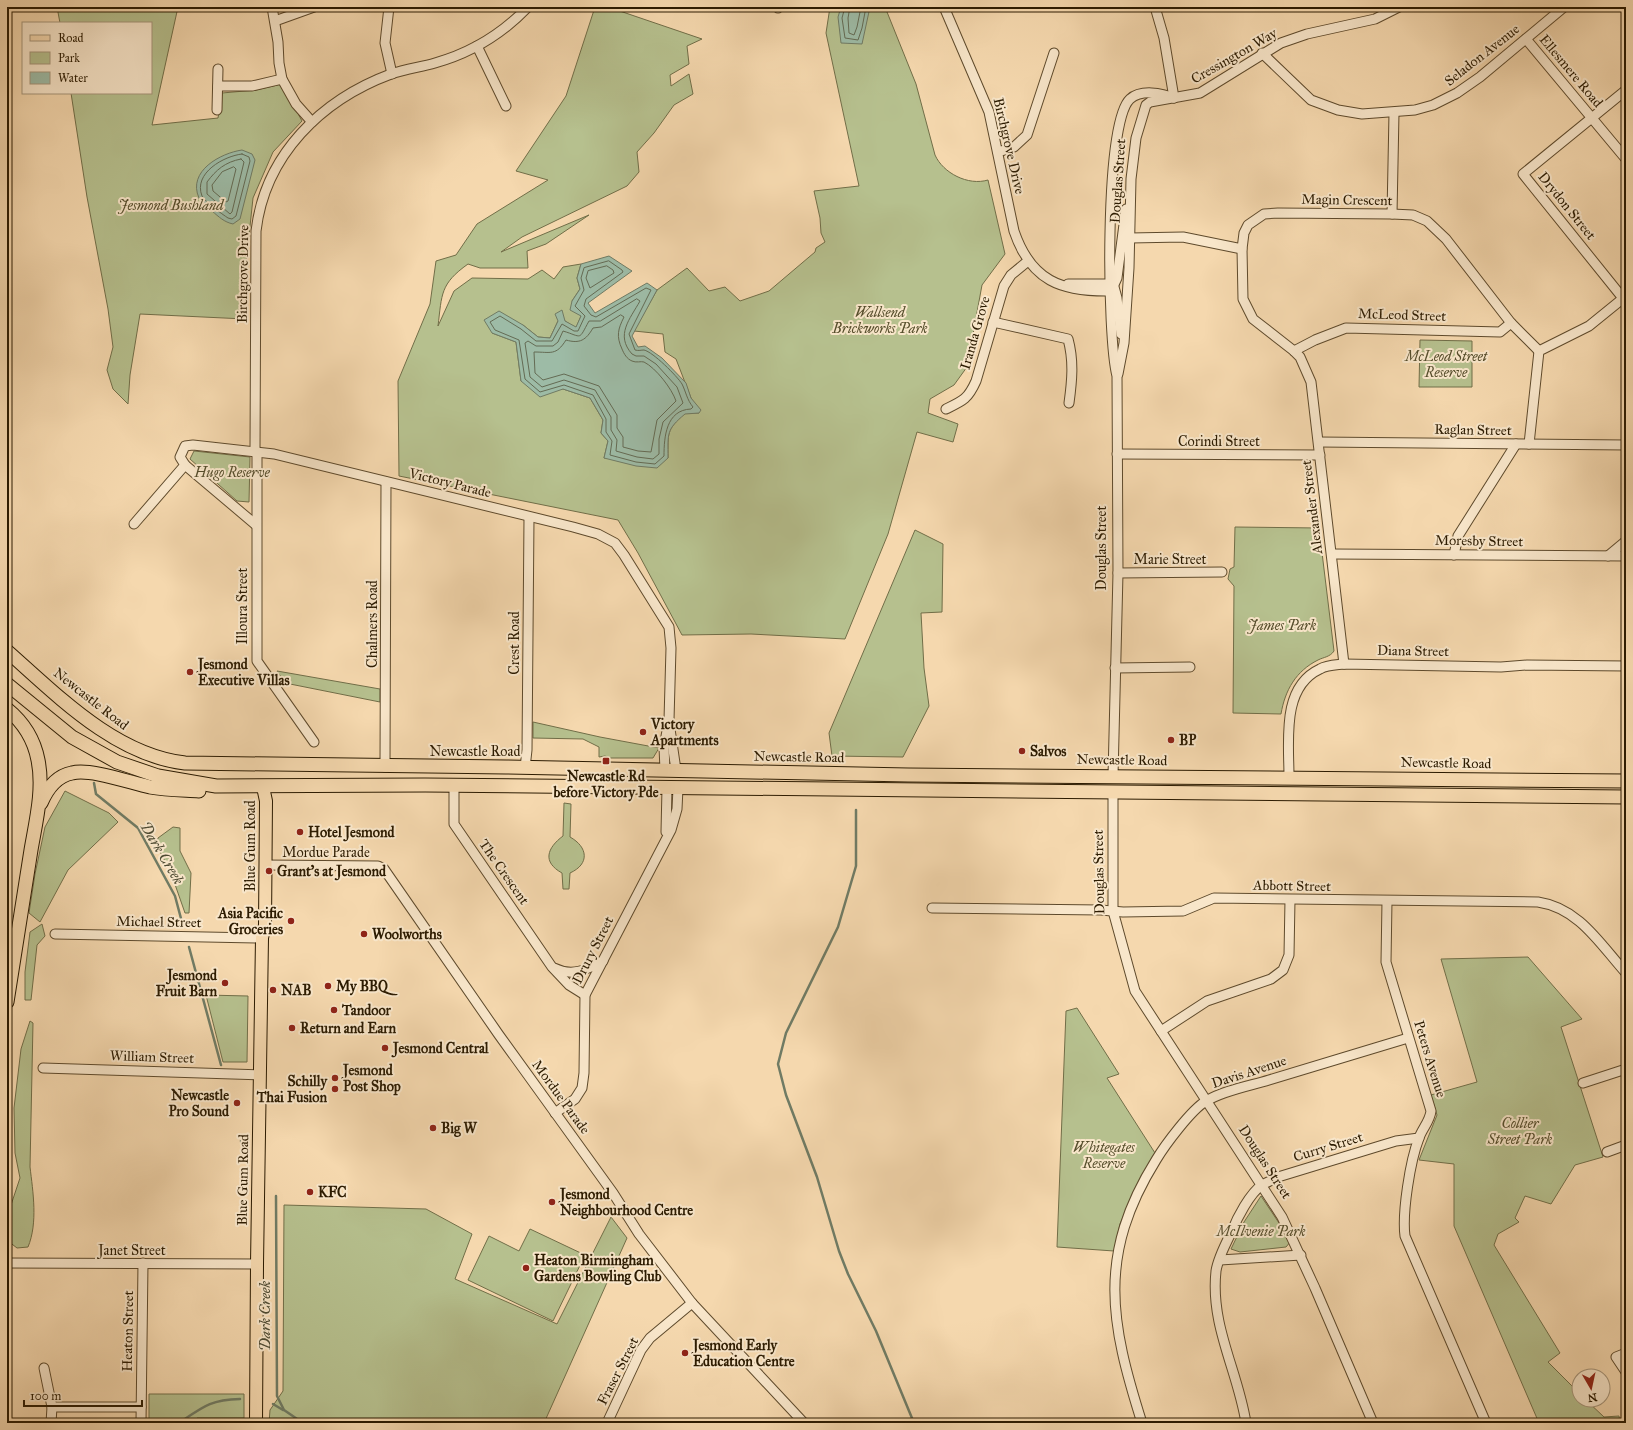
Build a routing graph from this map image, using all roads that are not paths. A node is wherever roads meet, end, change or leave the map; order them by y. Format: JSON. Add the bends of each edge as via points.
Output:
{"nodes":[{"id":1,"x":272,"y":7,"type":"edge"},
{"id":2,"x":314,"y":7,"type":"edge"},
{"id":3,"x":389,"y":7,"type":"edge"},
{"id":4,"x":528,"y":7,"type":"edge"},
{"id":5,"x":944,"y":7,"type":"edge"},
{"id":6,"x":1155,"y":7,"type":"edge"},
{"id":7,"x":1399,"y":7,"type":"edge"},
{"id":8,"x":1564,"y":7,"type":"edge"},
{"id":9,"x":275,"y":21,"type":"junction"},
{"id":10,"x":1526,"y":39,"type":"junction"},
{"id":11,"x":478,"y":46,"type":"junction"},
{"id":12,"x":1054,"y":53,"type":"dead end"},
{"id":13,"x":1262,"y":53,"type":"junction"},
{"id":14,"x":218,"y":68,"type":"dead end"},
{"id":15,"x":392,"y":74,"type":"junction"},
{"id":16,"x":282,"y":79,"type":"junction"},
{"id":17,"x":218,"y":86,"type":"junction"},
{"id":18,"x":1626,"y":90,"type":"edge"},
{"id":19,"x":1174,"y":98,"type":"junction"},
{"id":20,"x":506,"y":106,"type":"dead end"},
{"id":21,"x":217,"y":110,"type":"dead end"},
{"id":22,"x":1394,"y":113,"type":"junction"},
{"id":23,"x":1592,"y":118,"type":"junction"},
{"id":24,"x":312,"y":122,"type":"junction"},
{"id":25,"x":998,"y":152,"type":"junction"},
{"id":26,"x":1626,"y":159,"type":"edge"},
{"id":27,"x":1131,"y":178,"type":"junction"},
{"id":28,"x":1392,"y":214,"type":"junction"},
{"id":29,"x":1130,"y":238,"type":"junction"},
{"id":30,"x":1242,"y":250,"type":"junction"},
{"id":31,"x":1028,"y":262,"type":"junction"},
{"id":32,"x":1112,"y":287,"type":"junction"},
{"id":33,"x":1625,"y":299,"type":"edge"},
{"id":34,"x":993,"y":322,"type":"junction"},
{"id":35,"x":1511,"y":323,"type":"junction"},
{"id":36,"x":1124,"y":343,"type":"junction"},
{"id":37,"x":1294,"y":351,"type":"junction"},
{"id":38,"x":1539,"y":351,"type":"junction"},
{"id":39,"x":1117,"y":376,"type":"junction"},
{"id":40,"x":1069,"y":403,"type":"dead end"},
{"id":41,"x":946,"y":409,"type":"dead end"},
{"id":42,"x":1319,"y":442,"type":"junction"},
{"id":43,"x":1516,"y":444,"type":"junction"},
{"id":44,"x":1529,"y":444,"type":"junction"},
{"id":45,"x":1626,"y":445,"type":"edge"},
{"id":46,"x":256,"y":451,"type":"junction"},
{"id":47,"x":1117,"y":454,"type":"junction"},
{"id":48,"x":1320,"y":455,"type":"junction"},
{"id":49,"x":185,"y":466,"type":"junction"},
{"id":50,"x":386,"y":482,"type":"junction"},
{"id":51,"x":529,"y":518,"type":"junction"},
{"id":52,"x":134,"y":524,"type":"dead end"},
{"id":53,"x":256,"y":525,"type":"junction"},
{"id":54,"x":1626,"y":541,"type":"edge"},
{"id":55,"x":1332,"y":554,"type":"junction"},
{"id":56,"x":1454,"y":555,"type":"junction"},
{"id":57,"x":1608,"y":556,"type":"junction"},
{"id":58,"x":1626,"y":556,"type":"edge"},
{"id":59,"x":1222,"y":572,"type":"dead end"},
{"id":60,"x":1118,"y":573,"type":"junction"},
{"id":61,"x":7,"y":651,"type":"edge"},
{"id":62,"x":1344,"y":664,"type":"junction"},
{"id":63,"x":1626,"y":666,"type":"edge"},
{"id":64,"x":1190,"y":667,"type":"dead end"},
{"id":65,"x":1115,"y":668,"type":"junction"},
{"id":66,"x":7,"y":684,"type":"edge"},
{"id":67,"x":7,"y":709,"type":"edge"},
{"id":68,"x":314,"y":742,"type":"dead end"},
{"id":69,"x":263,"y":765,"type":"junction"},
{"id":70,"x":385,"y":767,"type":"junction"},
{"id":71,"x":525,"y":768,"type":"junction"},
{"id":72,"x":670,"y":770,"type":"junction"},
{"id":73,"x":1113,"y":776,"type":"junction"},
{"id":74,"x":1289,"y":777,"type":"junction"},
{"id":75,"x":1586,"y":781,"type":"junction"},
{"id":76,"x":1626,"y":781,"type":"edge"},
{"id":77,"x":216,"y":786,"type":"junction"},
{"id":78,"x":454,"y":786,"type":"junction"},
{"id":79,"x":1626,"y":786,"type":"edge"},
{"id":80,"x":263,"y":787,"type":"junction"},
{"id":81,"x":673,"y":788,"type":"junction"},
{"id":82,"x":1114,"y":791,"type":"junction"},
{"id":83,"x":1626,"y":797,"type":"edge"},
{"id":84,"x":38,"y":810,"type":"junction"},
{"id":85,"x":266,"y":865,"type":"junction"},
{"id":86,"x":1290,"y":900,"type":"junction"},
{"id":87,"x":1387,"y":901,"type":"junction"},
{"id":88,"x":932,"y":908,"type":"dead end"},
{"id":89,"x":1113,"y":911,"type":"junction"},
{"id":90,"x":55,"y":934,"type":"dead end"},
{"id":91,"x":262,"y":938,"type":"junction"},
{"id":92,"x":603,"y":961,"type":"junction"},
{"id":93,"x":552,"y":967,"type":"junction"},
{"id":94,"x":1626,"y":973,"type":"edge"},
{"id":95,"x":585,"y":995,"type":"junction"},
{"id":96,"x":7,"y":1002,"type":"edge"},
{"id":97,"x":1161,"y":1031,"type":"junction"},
{"id":98,"x":1408,"y":1038,"type":"junction"},
{"id":99,"x":43,"y":1068,"type":"dead end"},
{"id":100,"x":1626,"y":1069,"type":"edge"},
{"id":101,"x":260,"y":1075,"type":"junction"},
{"id":102,"x":1583,"y":1083,"type":"dead end"},
{"id":103,"x":1206,"y":1101,"type":"junction"},
{"id":104,"x":555,"y":1114,"type":"junction"},
{"id":105,"x":1419,"y":1138,"type":"junction"},
{"id":106,"x":1626,"y":1145,"type":"edge"},
{"id":107,"x":1607,"y":1152,"type":"dead end"},
{"id":108,"x":1261,"y":1186,"type":"junction"},
{"id":109,"x":1301,"y":1255,"type":"junction"},
{"id":110,"x":1220,"y":1260,"type":"junction"},
{"id":111,"x":7,"y":1263,"type":"edge"},
{"id":112,"x":143,"y":1264,"type":"junction"},
{"id":113,"x":257,"y":1264,"type":"junction"},
{"id":114,"x":692,"y":1303,"type":"junction"},
{"id":115,"x":1626,"y":1353,"type":"edge"},
{"id":116,"x":44,"y":1368,"type":"dead end"},
{"id":117,"x":1626,"y":1372,"type":"edge"},
{"id":118,"x":52,"y":1407,"type":"junction"},
{"id":119,"x":141,"y":1407,"type":"junction"},
{"id":120,"x":611,"y":1422,"type":"edge"},
{"id":121,"x":51,"y":1423,"type":"edge"},
{"id":122,"x":141,"y":1423,"type":"edge"},
{"id":123,"x":256,"y":1423,"type":"edge"},
{"id":124,"x":804,"y":1423,"type":"edge"},
{"id":125,"x":1142,"y":1423,"type":"edge"},
{"id":126,"x":1246,"y":1423,"type":"edge"},
{"id":127,"x":1373,"y":1423,"type":"edge"},
{"id":128,"x":1486,"y":1423,"type":"edge"}],
"edges":[{"from":1,"to":9,"type":"street"},
{"from":2,"to":9,"type":"street"},
{"from":3,"to":15,"type":"street","via":[[385,42]]},
{"from":4,"to":11,"type":"street","name":"Birchgrove Drive","via":[[501,32]]},
{"from":5,"to":25,"type":"street","name":"Birchgrove Drive","via":[[984,96]]},
{"from":6,"to":19,"type":"street","via":[[1164,38]]},
{"from":7,"to":13,"type":"street","name":"Cressington Way","via":[[1376,19],[1294,38]]},
{"from":8,"to":10,"type":"street","name":"Seladon Avenue"},
{"from":9,"to":16,"type":"street"},
{"from":10,"to":22,"type":"street","name":"Seladon Avenue","via":[[1457,94],[1434,105]]},
{"from":10,"to":23,"type":"street","name":"Ellesmere Road"},
{"from":11,"to":15,"type":"street","name":"Birchgrove Drive","via":[[448,59]]},
{"from":11,"to":20,"type":"street"},
{"from":12,"to":25,"type":"street","via":[[1027,135],[1014,147]]},
{"from":13,"to":19,"type":"street","name":"Cressington Way","via":[[1200,93]]},
{"from":13,"to":22,"type":"street","name":"Seladon Avenue","via":[[1311,100],[1338,110],[1362,114]]},
{"from":14,"to":17,"type":"street"},
{"from":15,"to":24,"type":"street","name":"Birchgrove Drive","via":[[359,89]]},
{"from":16,"to":17,"type":"street","via":[[252,86]]},
{"from":16,"to":24,"type":"street","via":[[296,104]]},
{"from":17,"to":21,"type":"street"},
{"from":18,"to":23,"type":"street","name":"Drydon Street"},
{"from":19,"to":27,"type":"street","name":"Douglas Street","via":[[1150,102],[1145,107],[1136,138]]},
{"from":19,"to":32,"type":"street","name":"Douglas Street","via":[[1159,94],[1139,94],[1130,100],[1122,115],[1112,177]]},
{"from":22,"to":28,"type":"street"},
{"from":23,"to":26,"type":"street","name":"Ellesmere Road"},
{"from":23,"to":33,"type":"street","name":"Drydon Street","via":[[1523,174]]},
{"from":24,"to":46,"type":"street","name":"Birchgrove Drive","via":[[290,146],[273,172],[258,218]]},
{"from":25,"to":31,"type":"street","name":"Birchgrove Drive","via":[[1014,231]]},
{"from":27,"to":29,"type":"street","name":"Douglas Street"},
{"from":27,"to":32,"type":"street","via":[[1117,278]]},
{"from":28,"to":30,"type":"street","name":"Magin Crescent","via":[[1264,214],[1248,225],[1244,233]]},
{"from":28,"to":35,"type":"street","name":"Magin Crescent","via":[[1413,215],[1435,228]]},
{"from":29,"to":30,"type":"street","via":[[1183,237]]},
{"from":29,"to":36,"type":"street","name":"Douglas Street"},
{"from":30,"to":37,"type":"street","name":"Magin Crescent","via":[[1242,300],[1253,319]]},
{"from":31,"to":32,"type":"street","name":"Birchgrove Drive","via":[[1037,271],[1066,287],[1080,290]]},
{"from":31,"to":34,"type":"street","name":"Iranda Grove","via":[[1011,275],[1004,286]]},
{"from":32,"to":36,"type":"street","via":[[1117,298],[1119,326]]},
{"from":32,"to":39,"type":"street","name":"Douglas Street","via":[[1112,348]]},
{"from":33,"to":38,"type":"street","via":[[1589,326]]},
{"from":34,"to":40,"type":"street","via":[[1068,339],[1072,352],[1073,380]]},
{"from":34,"to":41,"type":"street","name":"Iranda Grove","via":[[971,392],[961,402]]},
{"from":35,"to":37,"type":"street","name":"McLeod Street","via":[[1500,332],[1346,328]]},
{"from":35,"to":38,"type":"street","name":"Magin Crescent"},
{"from":36,"to":39,"type":"street","name":"Douglas Street"},
{"from":37,"to":42,"type":"street","name":"Alexander Street","via":[[1300,357],[1311,382]]},
{"from":38,"to":44,"type":"street"},
{"from":39,"to":47,"type":"street","name":"Douglas Street"},
{"from":42,"to":43,"type":"street","name":"Raglan Street"},
{"from":42,"to":48,"type":"street","name":"Alexander Street"},
{"from":43,"to":44,"type":"street","name":"Raglan Street"},
{"from":43,"to":56,"type":"street","via":[[1458,536]]},
{"from":44,"to":45,"type":"street","name":"Raglan Street"},
{"from":46,"to":49,"type":"street","name":"Victory Parade","via":[[189,445],[183,448],[180,454]]},
{"from":46,"to":50,"type":"street","name":"Victory Parade"},
{"from":46,"to":53,"type":"street","name":"Illoura Street"},
{"from":47,"to":48,"type":"street","name":"Corindi Street"},
{"from":47,"to":60,"type":"street","name":"Douglas Street"},
{"from":48,"to":55,"type":"street","name":"Alexander Street"},
{"from":49,"to":52,"type":"street"},
{"from":49,"to":53,"type":"street"},
{"from":50,"to":51,"type":"street","name":"Victory Parade"},
{"from":50,"to":70,"type":"street","name":"Chalmers Road"},
{"from":51,"to":71,"type":"street","name":"Crest Road"},
{"from":51,"to":72,"type":"street","name":"Victory Parade","via":[[598,534],[615,543],[669,627]]},
{"from":53,"to":68,"type":"street","name":"Illoura Street","via":[[257,661]]},
{"from":54,"to":57,"type":"street"},
{"from":55,"to":56,"type":"street","name":"Moresby Street"},
{"from":55,"to":62,"type":"street","name":"Alexander Street"},
{"from":56,"to":57,"type":"street","name":"Moresby Street"},
{"from":57,"to":58,"type":"street","name":"Moresby Street"},
{"from":59,"to":60,"type":"street","name":"Marie Street"},
{"from":60,"to":65,"type":"street","name":"Douglas Street"},
{"from":61,"to":69,"type":"highway","name":"Newcastle Road","via":[[87,719],[121,743],[141,753],[185,764]]},
{"from":62,"to":63,"type":"street","name":"Diana Street"},
{"from":62,"to":74,"type":"street","name":"Diana Street","via":[[1321,668],[1303,680],[1294,697],[1290,710]]},
{"from":64,"to":65,"type":"street"},
{"from":65,"to":73,"type":"street","name":"Douglas Street"},
{"from":66,"to":77,"type":"highway","via":[[72,737],[117,762],[158,776]]},
{"from":67,"to":84,"type":"highway","via":[[21,722],[37,754],[40,777]]},
{"from":69,"to":70,"type":"highway","name":"Newcastle Road"},
{"from":69,"to":80,"type":"highway"},
{"from":70,"to":71,"type":"highway","name":"Newcastle Road"},
{"from":71,"to":72,"type":"highway","name":"Newcastle Road"},
{"from":72,"to":73,"type":"highway","name":"Newcastle Road"},
{"from":72,"to":81,"type":"highway"},
{"from":73,"to":74,"type":"highway","name":"Newcastle Road"},
{"from":73,"to":82,"type":"highway","name":"Douglas Street"},
{"from":74,"to":75,"type":"highway","name":"Newcastle Road"},
{"from":75,"to":76,"type":"highway","name":"Newcastle Road"},
{"from":75,"to":79,"type":"highway"},
{"from":77,"to":80,"type":"highway"},
{"from":77,"to":84,"type":"highway","via":[[209,791],[174,790],[75,772],[61,777],[52,784]]},
{"from":78,"to":80,"type":"highway"},
{"from":78,"to":81,"type":"highway"},
{"from":78,"to":93,"type":"street","name":"The Crescent","via":[[454,824]]},
{"from":80,"to":85,"type":"main road","name":"Blue Gum Road","via":[[266,801]]},
{"from":80,"to":91,"type":"main road","name":"Blue Gum Road","via":[[258,800],[258,925]]},
{"from":81,"to":82,"type":"highway"},
{"from":81,"to":92,"type":"street","name":"Drury Street","via":[[663,843]]},
{"from":82,"to":83,"type":"highway"},
{"from":82,"to":89,"type":"street","name":"Douglas Street"},
{"from":84,"to":96,"type":"highway"},
{"from":85,"to":91,"type":"main road","name":"Blue Gum Road","via":[[265,925]]},
{"from":85,"to":104,"type":"street","name":"Mordue Parade","via":[[378,866],[384,869]]},
{"from":86,"to":87,"type":"street","name":"Abbott Street"},
{"from":86,"to":89,"type":"street","name":"Abbott Street","via":[[1214,898],[1182,911]]},
{"from":86,"to":97,"type":"street","via":[[1289,955],[1283,970],[1271,980],[1207,1001]]},
{"from":87,"to":94,"type":"street","name":"Abbott Street","via":[[1552,904],[1579,920]]},
{"from":87,"to":98,"type":"street","name":"Peters Avenue","via":[[1386,962]]},
{"from":88,"to":89,"type":"street","name":"Abbott Street"},
{"from":89,"to":97,"type":"street","name":"Douglas Street","via":[[1135,991]]},
{"from":90,"to":91,"type":"street","name":"Michael Street"},
{"from":91,"to":101,"type":"main road","name":"Blue Gum Road"},
{"from":92,"to":93,"type":"street","via":[[580,972],[562,971]]},
{"from":92,"to":95,"type":"street","name":"Drury Street"},
{"from":93,"to":95,"type":"street","name":"The Crescent","via":[[569,985]]},
{"from":95,"to":104,"type":"street","name":"Drury Street","via":[[582,1088],[575,1099]]},
{"from":97,"to":103,"type":"street","name":"Douglas Street"},
{"from":98,"to":103,"type":"street","name":"Davis Avenue"},
{"from":98,"to":105,"type":"street","name":"Peters Avenue","via":[[1431,1110]]},
{"from":99,"to":101,"type":"street","name":"William Street"},
{"from":100,"to":102,"type":"street"},
{"from":101,"to":113,"type":"main road","name":"Blue Gum Road"},
{"from":103,"to":108,"type":"street","name":"Douglas Street"},
{"from":103,"to":125,"type":"street","name":"Davis Avenue","via":[[1163,1148],[1145,1178],[1123,1231],[1116,1262],[1115,1312],[1120,1346]]},
{"from":104,"to":114,"type":"street","name":"Mordue Parade","via":[[613,1193],[639,1234]]},
{"from":105,"to":108,"type":"street","name":"Curry Street","via":[[1389,1143],[1278,1177]]},
{"from":105,"to":128,"type":"street","name":"Peters Avenue","via":[[1407,1194],[1405,1236]]},
{"from":106,"to":107,"type":"street"},
{"from":108,"to":109,"type":"street","name":"Douglas Street","via":[[1282,1217]]},
{"from":108,"to":110,"type":"street","name":"Curry Street","via":[[1238,1218]]},
{"from":109,"to":110,"type":"street"},
{"from":109,"to":127,"type":"street","name":"Douglas Street"},
{"from":110,"to":126,"type":"street","name":"Curry Street","via":[[1216,1270],[1218,1323],[1239,1388]]},
{"from":111,"to":112,"type":"street","name":"Janet Street"},
{"from":112,"to":113,"type":"street","name":"Janet Street"},
{"from":112,"to":119,"type":"street","name":"Heaton Street"},
{"from":113,"to":123,"type":"main road","name":"Blue Gum Road"},
{"from":114,"to":120,"type":"street","name":"Fraser Street","via":[[650,1338],[641,1350]]},
{"from":114,"to":124,"type":"street","name":"Mordue Parade"},
{"from":115,"to":117,"type":"street","via":[[1616,1356]]},
{"from":116,"to":118,"type":"street"},
{"from":118,"to":119,"type":"street"},
{"from":118,"to":121,"type":"street"},
{"from":119,"to":122,"type":"street","name":"Heaton Street"}]}
